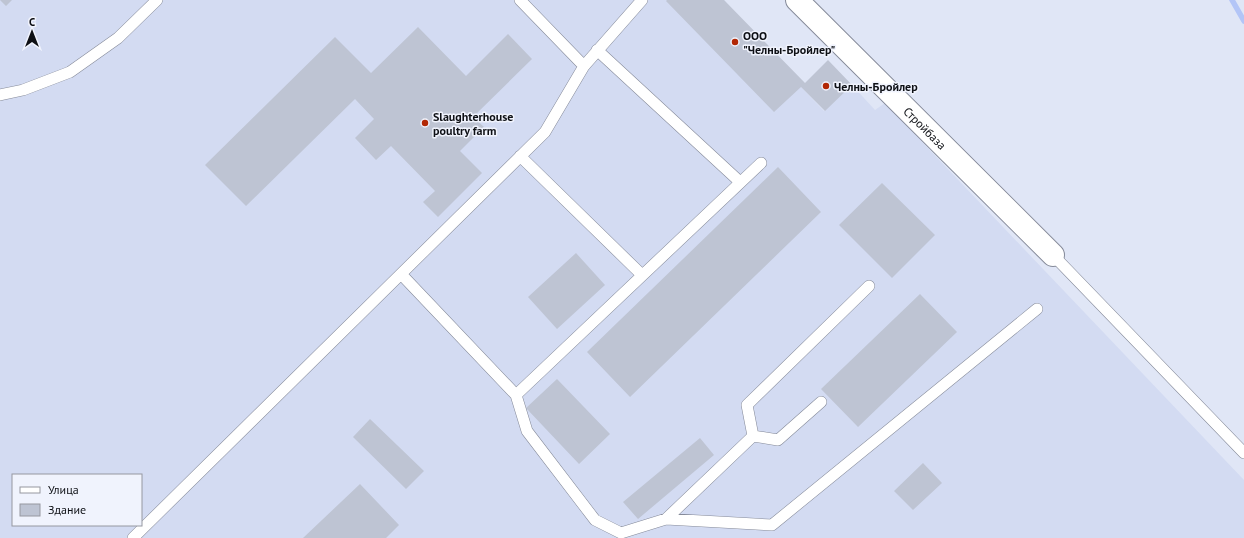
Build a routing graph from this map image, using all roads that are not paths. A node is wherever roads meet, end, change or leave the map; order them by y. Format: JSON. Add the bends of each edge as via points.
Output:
{"nodes":[{"id":1,"x":157,"y":0,"type":"edge"},
{"id":2,"x":520,"y":0,"type":"edge"},
{"id":3,"x":642,"y":0,"type":"edge"},
{"id":4,"x":797,"y":0,"type":"edge"},
{"id":5,"x":597,"y":50,"type":"junction"},
{"id":6,"x":584,"y":66,"type":"junction"},
{"id":7,"x":0,"y":95,"type":"edge"},
{"id":8,"x":520,"y":156,"type":"junction"},
{"id":9,"x":761,"y":162,"type":"dead end"},
{"id":10,"x":740,"y":182,"type":"junction"},
{"id":11,"x":1054,"y":255,"type":"joint"},
{"id":12,"x":401,"y":274,"type":"junction"},
{"id":13,"x":642,"y":275,"type":"junction"},
{"id":14,"x":869,"y":286,"type":"dead end"},
{"id":15,"x":1037,"y":309,"type":"dead end"},
{"id":16,"x":516,"y":395,"type":"junction"},
{"id":17,"x":820,"y":402,"type":"dead end"},
{"id":18,"x":753,"y":436,"type":"junction"},
{"id":19,"x":1244,"y":453,"type":"edge"},
{"id":20,"x":666,"y":519,"type":"junction"},
{"id":21,"x":133,"y":538,"type":"edge"}],
"edges":[{"from":1,"to":7,"type":"lane","via":[[118,38],[70,72],[23,90]]},
{"from":2,"to":6,"type":"lane"},
{"from":3,"to":5,"type":"lane"},
{"from":4,"to":11,"type":"street","name":"Стройбаза"},
{"from":5,"to":6,"type":"lane"},
{"from":5,"to":10,"type":"lane"},
{"from":6,"to":8,"type":"lane","via":[[545,132]]},
{"from":8,"to":12,"type":"lane"},
{"from":8,"to":13,"type":"lane"},
{"from":9,"to":10,"type":"lane"},
{"from":10,"to":13,"type":"lane"},
{"from":11,"to":19,"type":"lane"},
{"from":12,"to":16,"type":"lane"},
{"from":12,"to":21,"type":"lane"},
{"from":13,"to":16,"type":"lane"},
{"from":14,"to":18,"type":"lane","via":[[747,405]]},
{"from":15,"to":20,"type":"lane","via":[[772,525]]},
{"from":16,"to":20,"type":"lane","via":[[527,431],[595,520],[621,533]]},
{"from":17,"to":18,"type":"lane","via":[[778,440]]},
{"from":18,"to":20,"type":"lane"}]}
